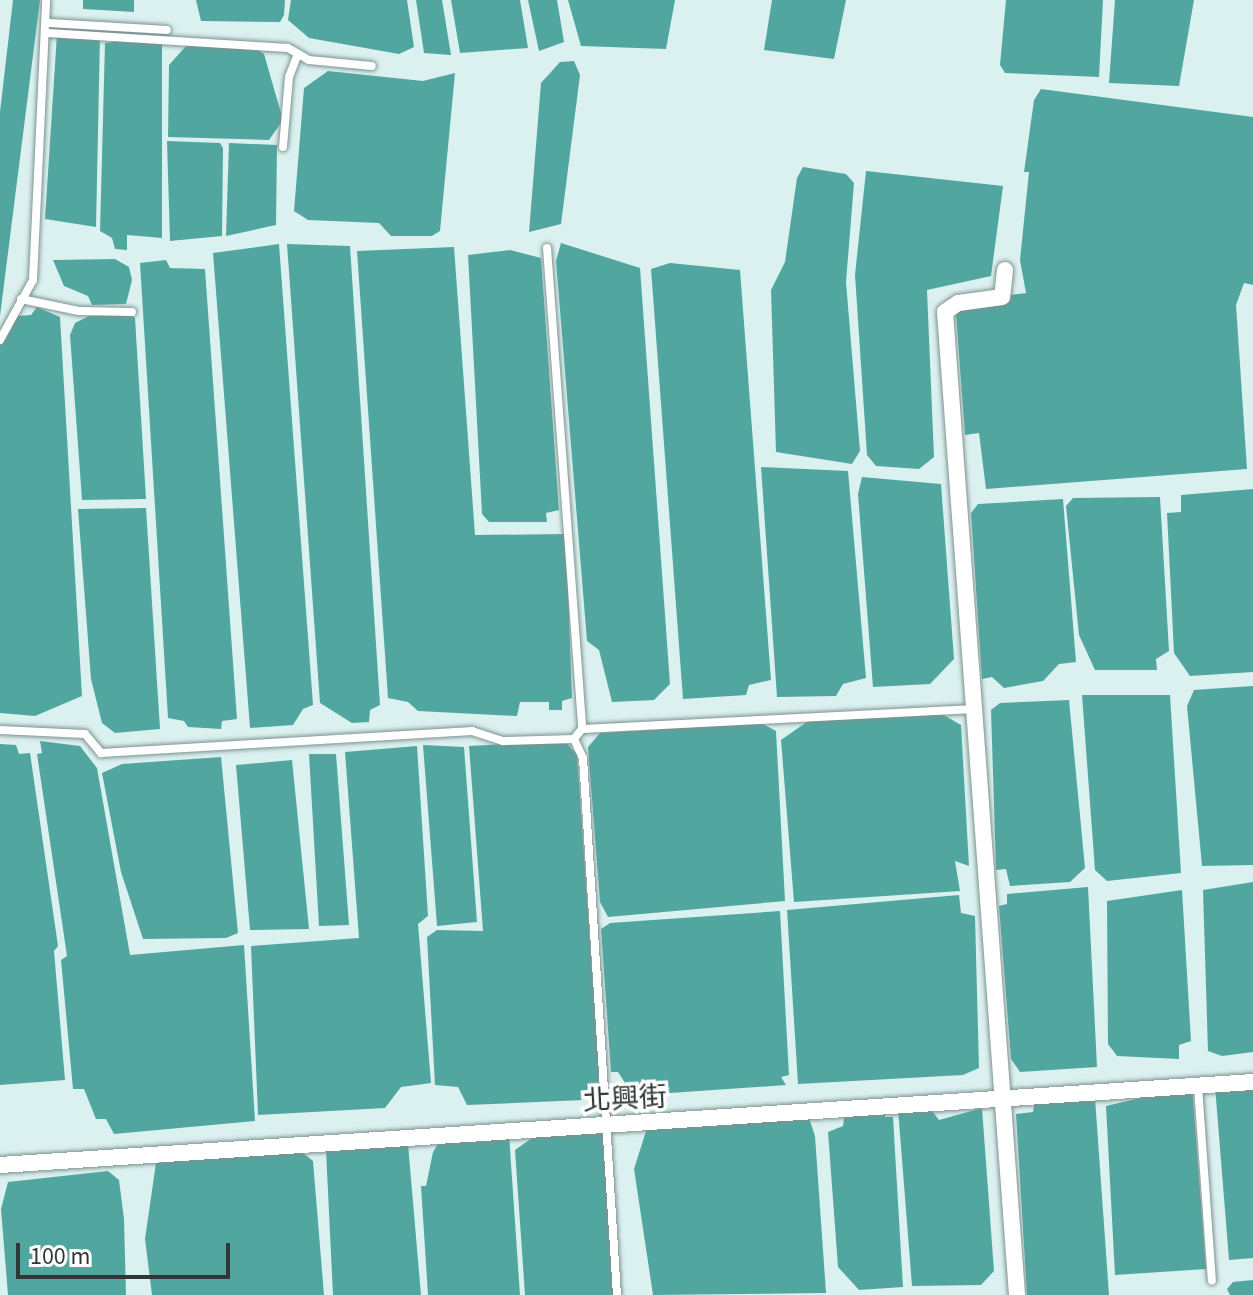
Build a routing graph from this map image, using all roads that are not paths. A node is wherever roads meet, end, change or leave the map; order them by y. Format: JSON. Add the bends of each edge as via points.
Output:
{"nodes":[{"id":1,"x":46,"y":0,"type":"edge"},
{"id":2,"x":48,"y":28,"type":"junction"},
{"id":3,"x":167,"y":30,"type":"dead end"},
{"id":4,"x":298,"y":54,"type":"junction"},
{"id":5,"x":372,"y":66,"type":"dead end"},
{"id":6,"x":283,"y":147,"type":"dead end"},
{"id":7,"x":547,"y":248,"type":"dead end"},
{"id":8,"x":1005,"y":270,"type":"dead end"},
{"id":9,"x":21,"y":299,"type":"junction"},
{"id":10,"x":132,"y":312,"type":"dead end"},
{"id":11,"x":0,"y":340,"type":"edge"},
{"id":12,"x":975,"y":709,"type":"junction"},
{"id":13,"x":582,"y":729,"type":"junction"},
{"id":14,"x":0,"y":730,"type":"edge"},
{"id":15,"x":574,"y":739,"type":"junction"},
{"id":16,"x":1253,"y":1082,"type":"edge"},
{"id":17,"x":1198,"y":1087,"type":"junction"},
{"id":18,"x":1004,"y":1101,"type":"junction"},
{"id":19,"x":605,"y":1127,"type":"junction"},
{"id":20,"x":0,"y":1165,"type":"edge"},
{"id":21,"x":1212,"y":1280,"type":"dead end"},
{"id":22,"x":617,"y":1295,"type":"edge"},
{"id":23,"x":1017,"y":1295,"type":"edge"}],
"edges":[{"from":1,"to":2,"type":"lane"},
{"from":2,"to":3,"type":"lane"},
{"from":2,"to":4,"type":"lane","via":[[288,48]]},
{"from":2,"to":9,"type":"lane","via":[[33,280]]},
{"from":4,"to":5,"type":"lane","via":[[309,60]]},
{"from":4,"to":6,"type":"lane","via":[[289,77]]},
{"from":7,"to":13,"type":"lane"},
{"from":8,"to":12,"type":"street","via":[[1002,297],[958,303],[945,312]]},
{"from":9,"to":10,"type":"lane","via":[[79,311]]},
{"from":9,"to":11,"type":"lane"},
{"from":12,"to":13,"type":"lane"},
{"from":12,"to":18,"type":"street"},
{"from":13,"to":15,"type":"lane"},
{"from":14,"to":15,"type":"lane","via":[[85,734],[101,753],[472,731],[503,741]]},
{"from":15,"to":19,"type":"lane","via":[[583,758]]},
{"from":16,"to":17,"type":"street","name":"北興街"},
{"from":17,"to":18,"type":"street","name":"北興街"},
{"from":17,"to":21,"type":"lane"},
{"from":18,"to":19,"type":"street","name":"北興街"},
{"from":18,"to":23,"type":"street"},
{"from":19,"to":20,"type":"street","name":"北興街","via":[[365,1137]]},
{"from":19,"to":22,"type":"lane"}]}
